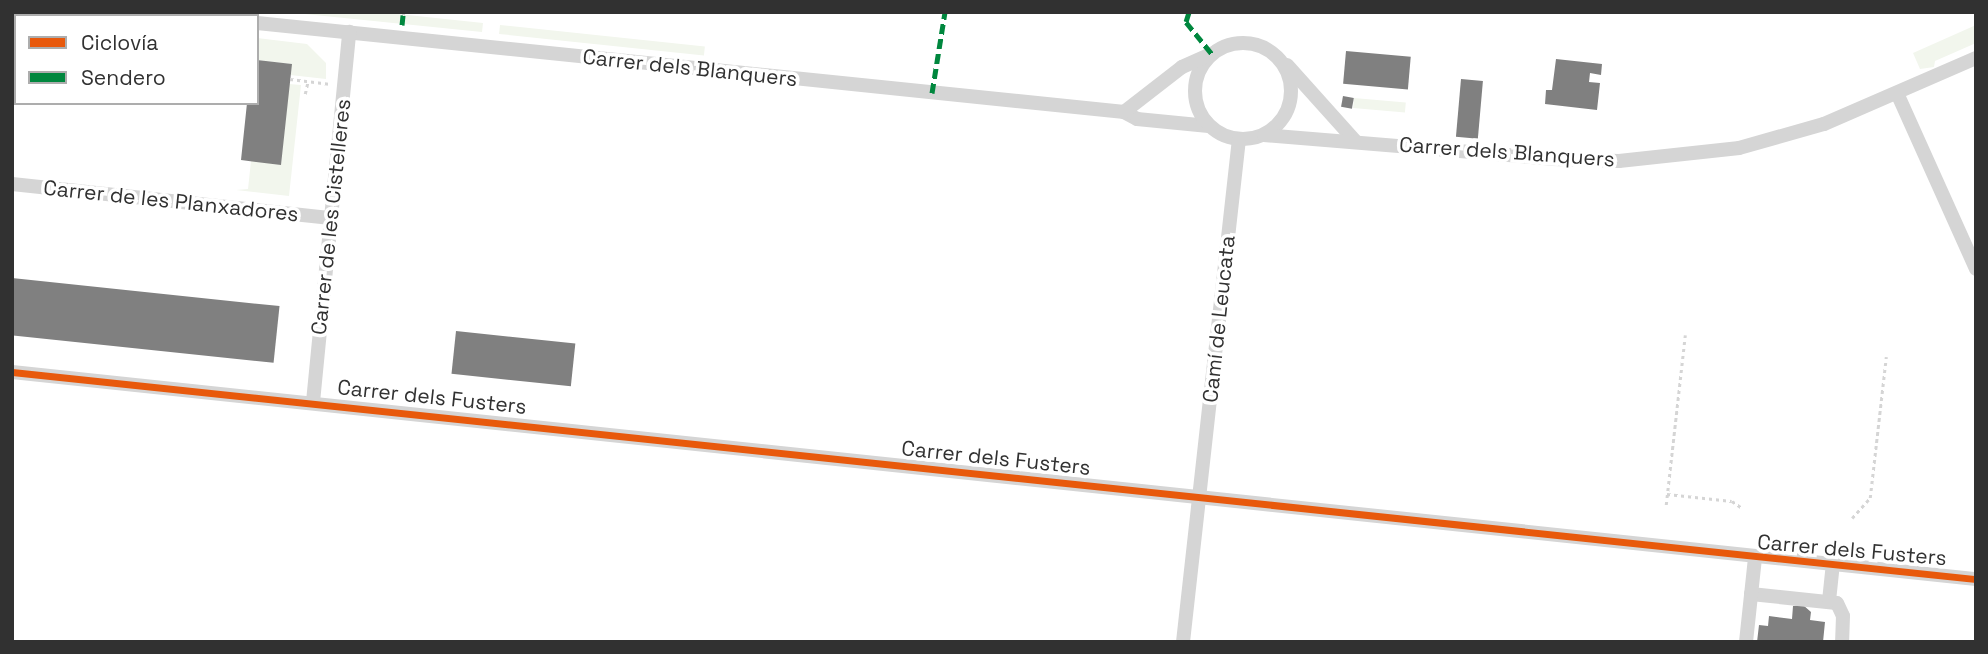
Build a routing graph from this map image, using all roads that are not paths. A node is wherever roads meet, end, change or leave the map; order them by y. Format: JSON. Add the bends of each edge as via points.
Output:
{"nodes":[{"id":1,"x":148,"y":12,"type":"edge"},
{"id":2,"x":166,"y":14,"type":"edge"},
{"id":3,"x":259,"y":23,"type":"edge"},
{"id":4,"x":349,"y":32,"type":"junction"},
{"id":5,"x":1212,"y":54,"type":"junction"},
{"id":6,"x":1277,"y":56,"type":"junction"},
{"id":7,"x":1976,"y":58,"type":"edge"},
{"id":8,"x":1897,"y":93,"type":"junction"},
{"id":9,"x":1124,"y":112,"type":"junction"},
{"id":10,"x":1209,"y":125,"type":"junction"},
{"id":11,"x":1264,"y":135,"type":"junction"},
{"id":12,"x":1239,"y":139,"type":"junction"},
{"id":13,"x":1356,"y":142,"type":"junction"},
{"id":14,"x":12,"y":184,"type":"edge"},
{"id":15,"x":331,"y":218,"type":"junction"},
{"id":16,"x":1976,"y":270,"type":"edge"},
{"id":17,"x":12,"y":372,"type":"edge"},
{"id":18,"x":313,"y":402,"type":"junction"},
{"id":19,"x":1199,"y":498,"type":"junction"},
{"id":20,"x":1755,"y":558,"type":"junction"},
{"id":21,"x":1833,"y":564,"type":"junction"},
{"id":22,"x":1976,"y":579,"type":"edge"},
{"id":23,"x":1751,"y":594,"type":"junction"},
{"id":24,"x":1829,"y":601,"type":"junction"},
{"id":25,"x":1183,"y":642,"type":"edge"},
{"id":26,"x":1745,"y":642,"type":"edge"},
{"id":27,"x":1842,"y":642,"type":"edge"}],
"edges":[{"from":1,"to":2,"type":"street"},
{"from":3,"to":4,"type":"street","name":"Carrer dels Blanquers"},
{"from":4,"to":9,"type":"street","name":"Carrer dels Blanquers"},
{"from":4,"to":15,"type":"street","name":"Carrer de les Cistelleres"},
{"from":5,"to":6,"type":"street","via":[[1245,42]]},
{"from":5,"to":9,"type":"street","via":[[1182,66]]},
{"from":5,"to":10,"type":"street","via":[[1195,85],[1196,103]]},
{"from":6,"to":11,"type":"street","via":[[1288,71],[1291,99],[1285,116]]},
{"from":6,"to":13,"type":"street"},
{"from":7,"to":8,"type":"street","name":"Carrer dels Blanquers"},
{"from":8,"to":13,"type":"street","name":"Carrer dels Blanquers","via":[[1824,124],[1739,148],[1619,160]]},
{"from":8,"to":16,"type":"street"},
{"from":9,"to":10,"type":"street","name":"Carrer dels Blanquers","via":[[1137,119]]},
{"from":10,"to":12,"type":"street"},
{"from":11,"to":12,"type":"street"},
{"from":11,"to":13,"type":"street","name":"Carrer dels Blanquers"},
{"from":12,"to":19,"type":"street","name":"Camí de Leucata"},
{"from":14,"to":15,"type":"street","name":"Carrer de les Planxadores"},
{"from":15,"to":18,"type":"street","name":"Carrer de les Cistelleres"},
{"from":17,"to":18,"type":"street","name":"Carrer dels Fusters"},
{"from":18,"to":19,"type":"street","name":"Carrer dels Fusters"},
{"from":19,"to":20,"type":"street","name":"Carrer dels Fusters"},
{"from":19,"to":25,"type":"street","name":"Camí de Leucata"},
{"from":20,"to":21,"type":"street","name":"Carrer dels Fusters"},
{"from":20,"to":23,"type":"street"},
{"from":21,"to":22,"type":"street","name":"Carrer dels Fusters"},
{"from":21,"to":24,"type":"street"},
{"from":23,"to":24,"type":"street"},
{"from":23,"to":26,"type":"street"},
{"from":24,"to":27,"type":"street","via":[[1842,607]]}]}
